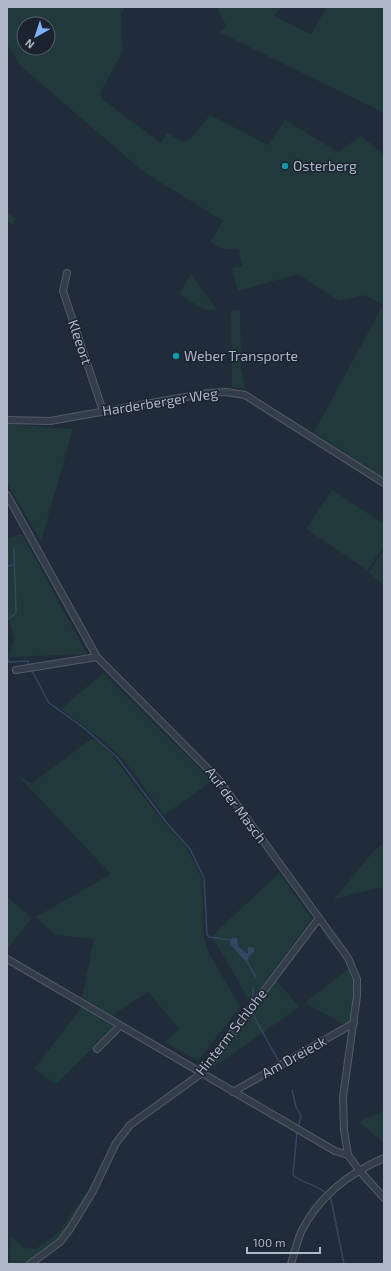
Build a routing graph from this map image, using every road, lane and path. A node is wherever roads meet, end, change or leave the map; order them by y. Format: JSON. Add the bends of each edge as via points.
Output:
{"nodes":[{"id":1,"x":68,"y":273,"type":"dead end"},
{"id":2,"x":103,"y":411,"type":"junction"},
{"id":3,"x":7,"y":420,"type":"edge"},
{"id":4,"x":384,"y":483,"type":"edge"},
{"id":5,"x":7,"y":495,"type":"edge"},
{"id":6,"x":97,"y":657,"type":"junction"},
{"id":7,"x":16,"y":670,"type":"dead end"},
{"id":8,"x":318,"y":918,"type":"junction"},
{"id":9,"x":7,"y":959,"type":"edge"},
{"id":10,"x":354,"y":1024,"type":"junction"},
{"id":11,"x":120,"y":1026,"type":"junction"},
{"id":12,"x":97,"y":1049,"type":"dead end"},
{"id":13,"x":202,"y":1073,"type":"junction"},
{"id":14,"x":233,"y":1092,"type":"junction"},
{"id":15,"x":348,"y":1155,"type":"junction"},
{"id":16,"x":384,"y":1158,"type":"edge"},
{"id":17,"x":359,"y":1170,"type":"junction"},
{"id":18,"x":384,"y":1198,"type":"edge"},
{"id":19,"x":30,"y":1264,"type":"edge"},
{"id":20,"x":291,"y":1264,"type":"edge"}],
"edges":[{"from":1,"to":2,"type":"street","name":"Kleeort","via":[[63,291]]},
{"from":2,"to":3,"type":"street","name":"Harderberger Weg","via":[[50,421]]},
{"from":2,"to":4,"type":"street","name":"Harderberger Weg","via":[[208,393],[245,395]]},
{"from":5,"to":6,"type":"street","name":"Auf der Masch"},
{"from":6,"to":7,"type":"street"},
{"from":6,"to":8,"type":"street","name":"Auf der Masch","via":[[219,780]]},
{"from":8,"to":10,"type":"street","name":"Auf der Masch","via":[[348,958],[357,979]]},
{"from":8,"to":13,"type":"street","name":"Hinterm Schlohe"},
{"from":9,"to":11,"type":"street"},
{"from":10,"to":14,"type":"street","name":"Am Dreieck"},
{"from":10,"to":15,"type":"street","name":"Auf der Masch","via":[[344,1097],[344,1130]]},
{"from":11,"to":12,"type":"street"},
{"from":11,"to":13,"type":"street"},
{"from":13,"to":14,"type":"street"},
{"from":13,"to":19,"type":"street","name":"Hinterm Schlohe","via":[[130,1125],[116,1143],[92,1193],[70,1229],[60,1242]]},
{"from":14,"to":15,"type":"street","via":[[335,1151]]},
{"from":15,"to":17,"type":"street"},
{"from":16,"to":17,"type":"street"},
{"from":17,"to":18,"type":"street"},
{"from":17,"to":20,"type":"street","via":[[326,1195],[312,1212],[301,1233]]}]}
